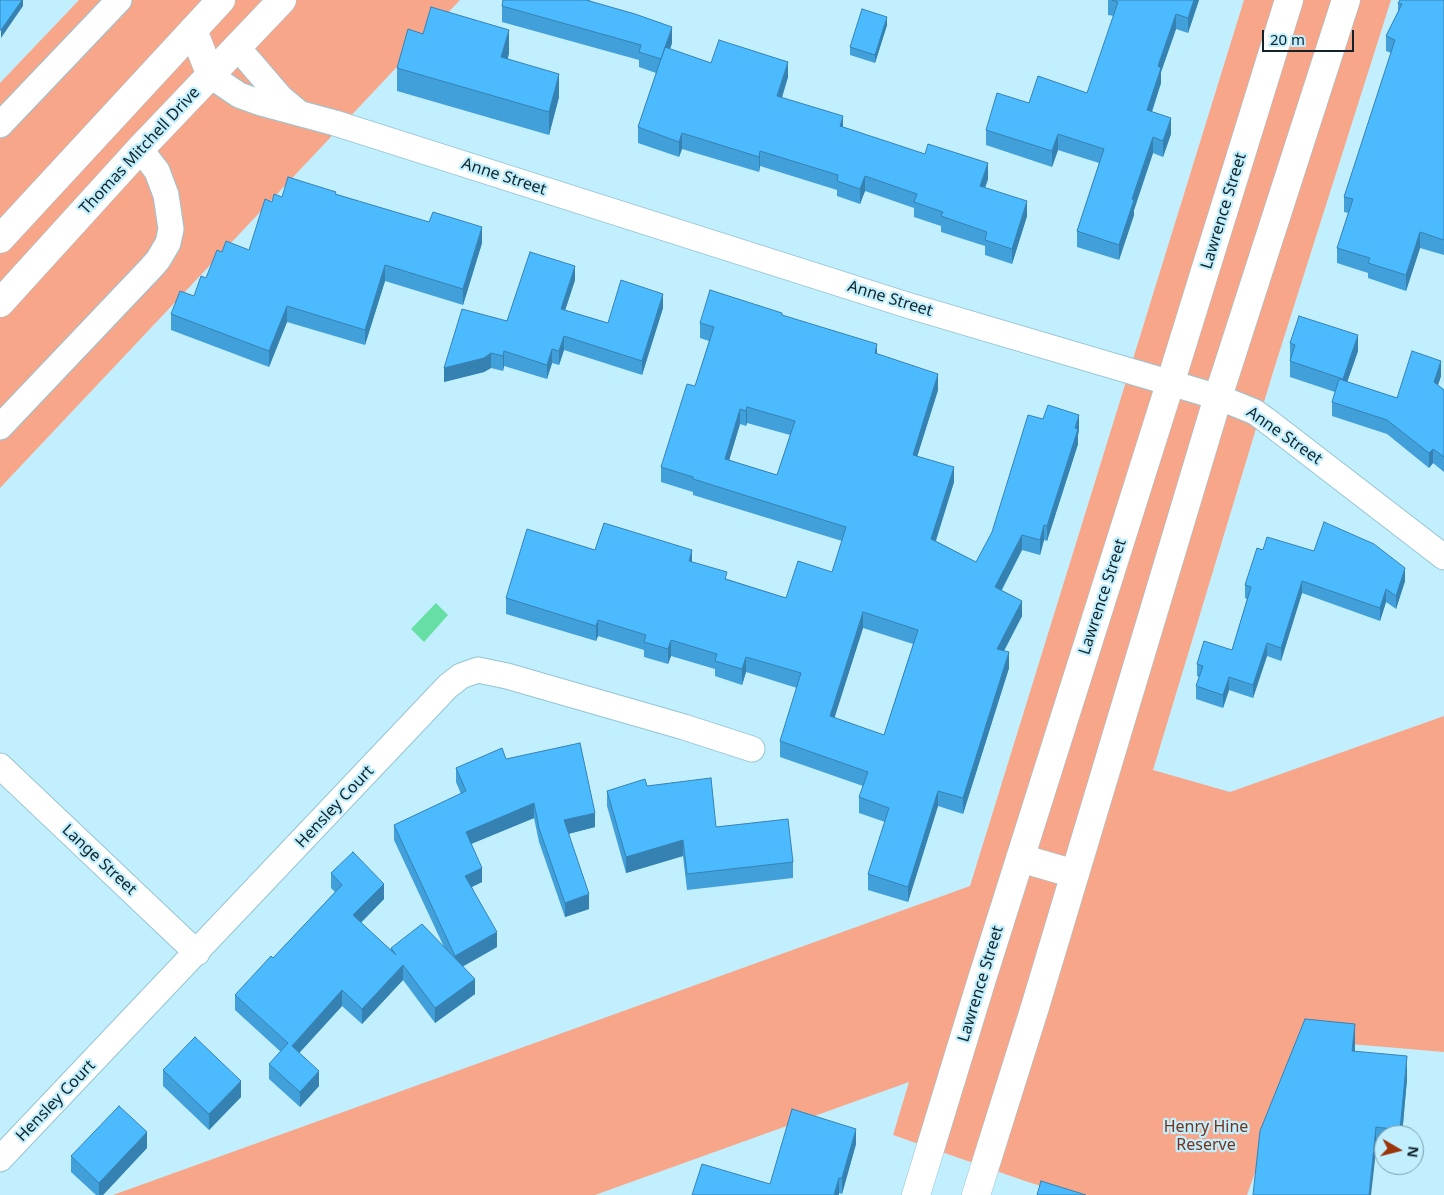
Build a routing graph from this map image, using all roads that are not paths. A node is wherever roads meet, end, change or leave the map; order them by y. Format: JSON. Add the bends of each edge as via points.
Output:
{"nodes":[{"id":1,"x":119,"y":0,"type":"edge"},
{"id":2,"x":221,"y":0,"type":"edge"},
{"id":3,"x":282,"y":0,"type":"edge"},
{"id":4,"x":1289,"y":0,"type":"edge"},
{"id":5,"x":1346,"y":0,"type":"edge"},
{"id":6,"x":193,"y":30,"type":"junction"},
{"id":7,"x":238,"y":48,"type":"junction"},
{"id":8,"x":211,"y":76,"type":"junction"},
{"id":9,"x":298,"y":112,"type":"junction"},
{"id":10,"x":112,"y":118,"type":"junction"},
{"id":11,"x":0,"y":125,"type":"edge"},
{"id":12,"x":140,"y":149,"type":"junction"},
{"id":13,"x":0,"y":239,"type":"edge"},
{"id":14,"x":0,"y":303,"type":"edge"},
{"id":15,"x":1170,"y":384,"type":"junction"},
{"id":16,"x":1218,"y":397,"type":"junction"},
{"id":17,"x":0,"y":427,"type":"edge"},
{"id":18,"x":1444,"y":557,"type":"edge"},
{"id":19,"x":752,"y":749,"type":"dead end"},
{"id":20,"x":0,"y":766,"type":"edge"},
{"id":21,"x":1020,"y":858,"type":"junction"},
{"id":22,"x":1075,"y":874,"type":"junction"},
{"id":23,"x":197,"y":953,"type":"junction"},
{"id":24,"x":0,"y":1159,"type":"edge"},
{"id":25,"x":916,"y":1195,"type":"edge"},
{"id":26,"x":976,"y":1195,"type":"edge"}],
"edges":[{"from":1,"to":11,"type":"street"},
{"from":2,"to":6,"type":"street"},
{"from":3,"to":7,"type":"street","name":"Thomas Mitchell Drive"},
{"from":4,"to":15,"type":"street","name":"Lawrence Street"},
{"from":5,"to":16,"type":"street"},
{"from":6,"to":7,"type":"street"},
{"from":6,"to":8,"type":"street"},
{"from":6,"to":10,"type":"street"},
{"from":7,"to":8,"type":"street","name":"Thomas Mitchell Drive"},
{"from":7,"to":9,"type":"street","name":"Anne Street","via":[[280,97]]},
{"from":8,"to":9,"type":"street","name":"Anne Street","via":[[248,99]]},
{"from":8,"to":12,"type":"street","name":"Thomas Mitchell Drive"},
{"from":9,"to":15,"type":"street","name":"Anne Street","via":[[910,306]]},
{"from":10,"to":12,"type":"street"},
{"from":10,"to":13,"type":"street"},
{"from":12,"to":14,"type":"street","name":"Thomas Mitchell Drive"},
{"from":12,"to":17,"type":"street","via":[[153,164],[166,195],[171,229],[168,243],[158,260]]},
{"from":15,"to":16,"type":"street","name":"Anne Street"},
{"from":15,"to":21,"type":"street","name":"Lawrence Street"},
{"from":16,"to":18,"type":"street","name":"Anne Street","via":[[1255,412]]},
{"from":16,"to":22,"type":"street"},
{"from":19,"to":23,"type":"street","name":"Hensley Court","via":[[507,676],[478,670],[469,672],[448,686]]},
{"from":20,"to":23,"type":"street","name":"Lange Street"},
{"from":21,"to":22,"type":"street"},
{"from":21,"to":25,"type":"street","name":"Lawrence Street"},
{"from":22,"to":26,"type":"street"},
{"from":23,"to":24,"type":"street","name":"Hensley Court"}]}
